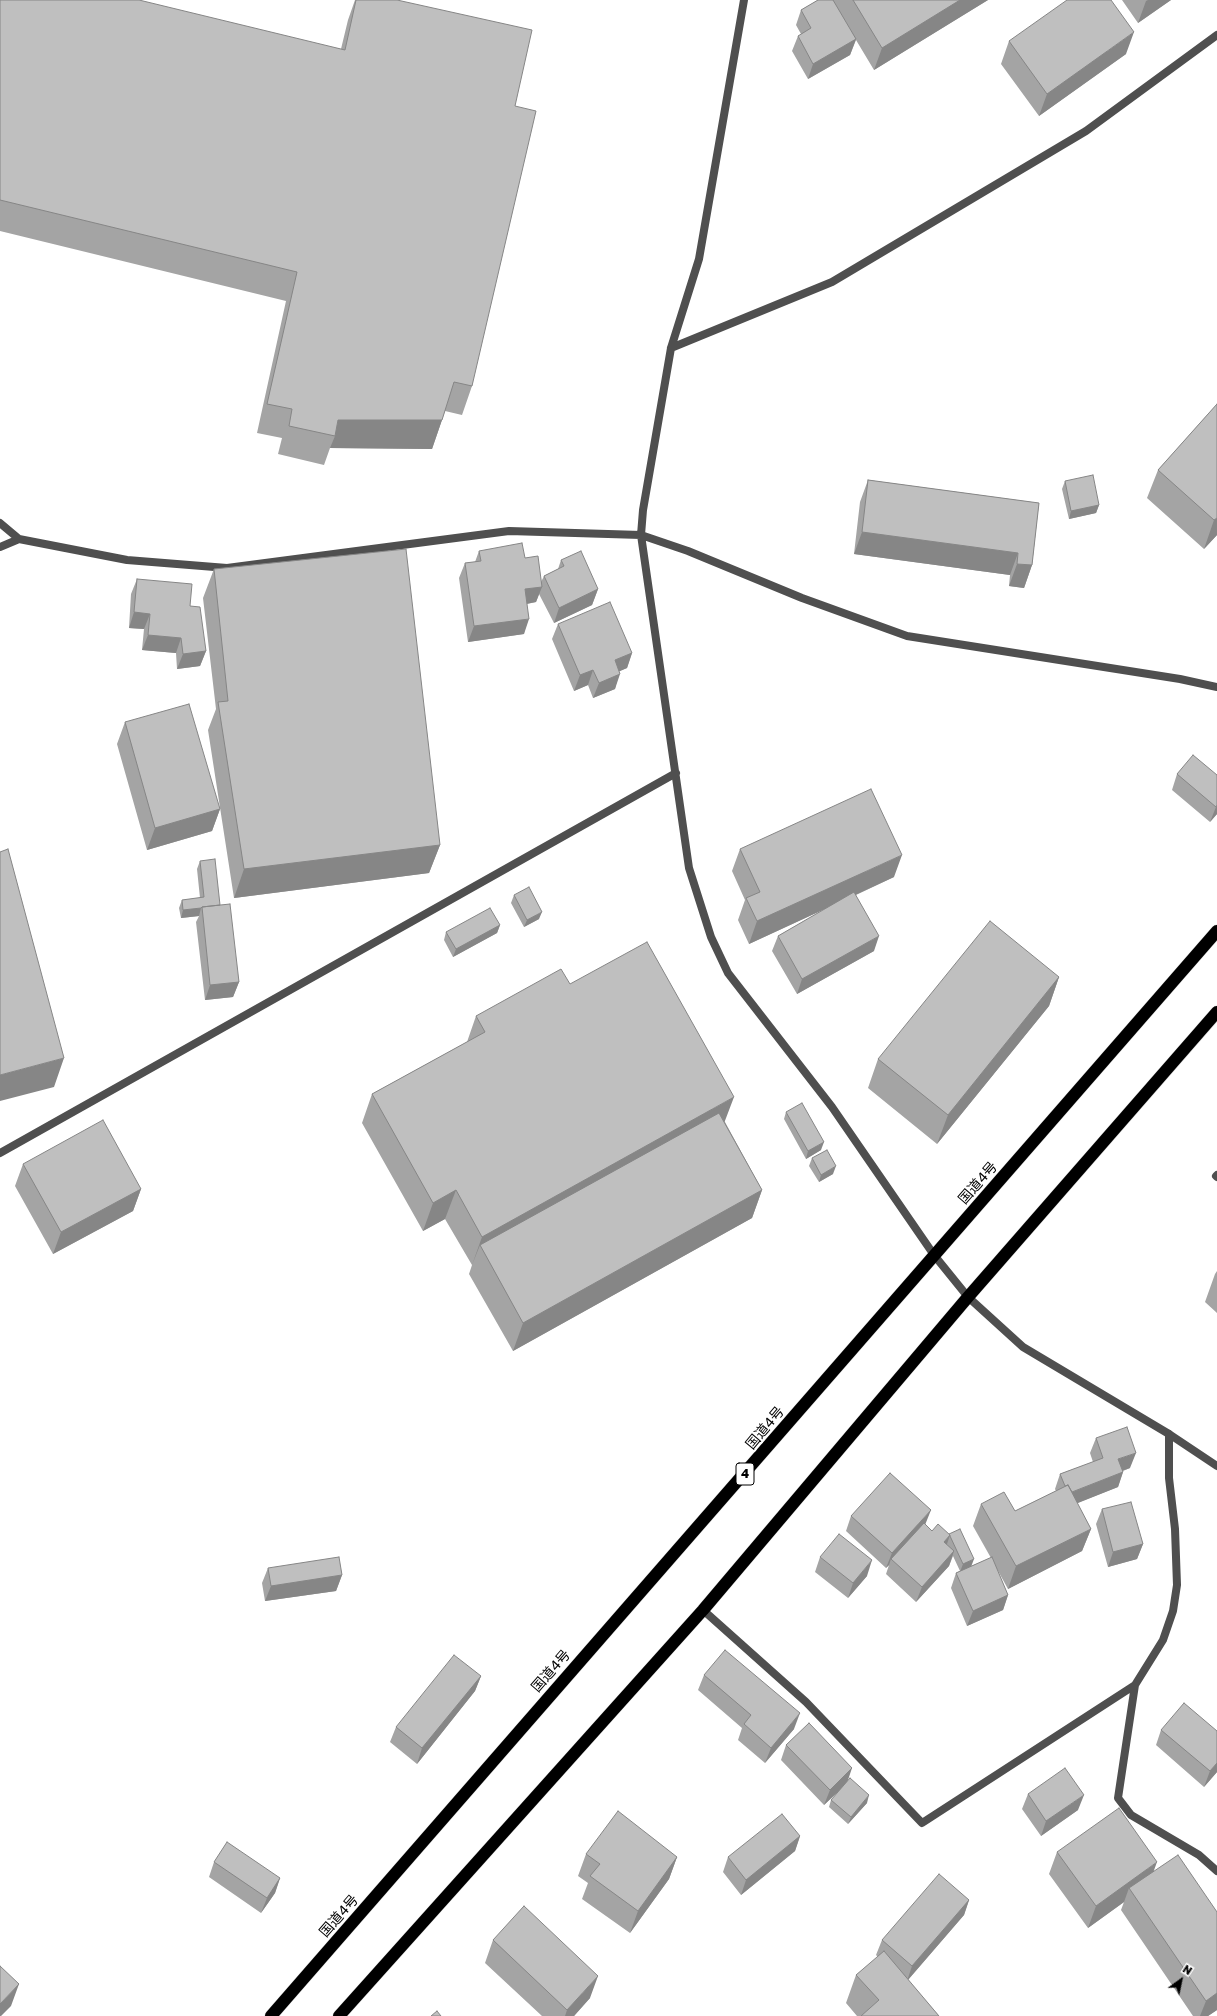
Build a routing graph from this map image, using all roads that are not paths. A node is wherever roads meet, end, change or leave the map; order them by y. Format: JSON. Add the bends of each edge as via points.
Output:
{"nodes":[{"id":1,"x":744,"y":0,"type":"edge"},
{"id":2,"x":1217,"y":35,"type":"edge"},
{"id":3,"x":671,"y":348,"type":"junction"},
{"id":4,"x":0,"y":523,"type":"edge"},
{"id":5,"x":641,"y":535,"type":"junction"},
{"id":6,"x":19,"y":539,"type":"junction"},
{"id":7,"x":0,"y":546,"type":"edge"},
{"id":8,"x":1217,"y":687,"type":"edge"},
{"id":9,"x":676,"y":773,"type":"junction"},
{"id":10,"x":1217,"y":931,"type":"edge"},
{"id":11,"x":1217,"y":1012,"type":"edge"},
{"id":12,"x":0,"y":1153,"type":"edge"},
{"id":13,"x":934,"y":1255,"type":"junction"},
{"id":14,"x":968,"y":1297,"type":"junction"},
{"id":15,"x":1169,"y":1434,"type":"junction"},
{"id":16,"x":1217,"y":1466,"type":"edge"},
{"id":17,"x":703,"y":1610,"type":"junction"},
{"id":18,"x":1135,"y":1685,"type":"junction"},
{"id":19,"x":1217,"y":1871,"type":"edge"},
{"id":20,"x":272,"y":2016,"type":"edge"},
{"id":21,"x":338,"y":2016,"type":"edge"}],
"edges":[{"from":1,"to":3,"type":"street","via":[[698,259]]},
{"from":2,"to":3,"type":"street","via":[[1086,131],[832,282]]},
{"from":3,"to":5,"type":"street"},
{"from":4,"to":6,"type":"street"},
{"from":5,"to":6,"type":"street","via":[[509,531],[227,568],[127,560]]},
{"from":5,"to":8,"type":"street","via":[[907,636]]},
{"from":5,"to":9,"type":"street"},
{"from":6,"to":7,"type":"street"},
{"from":9,"to":12,"type":"street"},
{"from":9,"to":13,"type":"street","via":[[689,868],[708,930],[728,973],[832,1107]]},
{"from":10,"to":13,"type":"highway","name":"国道4号","number":"4"},
{"from":11,"to":14,"type":"highway"},
{"from":13,"to":14,"type":"street"},
{"from":13,"to":20,"type":"highway","name":"国道4号","number":"4"},
{"from":14,"to":15,"type":"street","via":[[1023,1347]]},
{"from":14,"to":17,"type":"highway"},
{"from":15,"to":16,"type":"street"},
{"from":15,"to":18,"type":"street","via":[[1169,1478],[1175,1529],[1177,1585],[1163,1640]]},
{"from":17,"to":18,"type":"street","via":[[806,1702],[922,1823]]},
{"from":17,"to":21,"type":"highway"},
{"from":18,"to":19,"type":"street","via":[[1118,1798],[1131,1815],[1199,1855]]}]}
